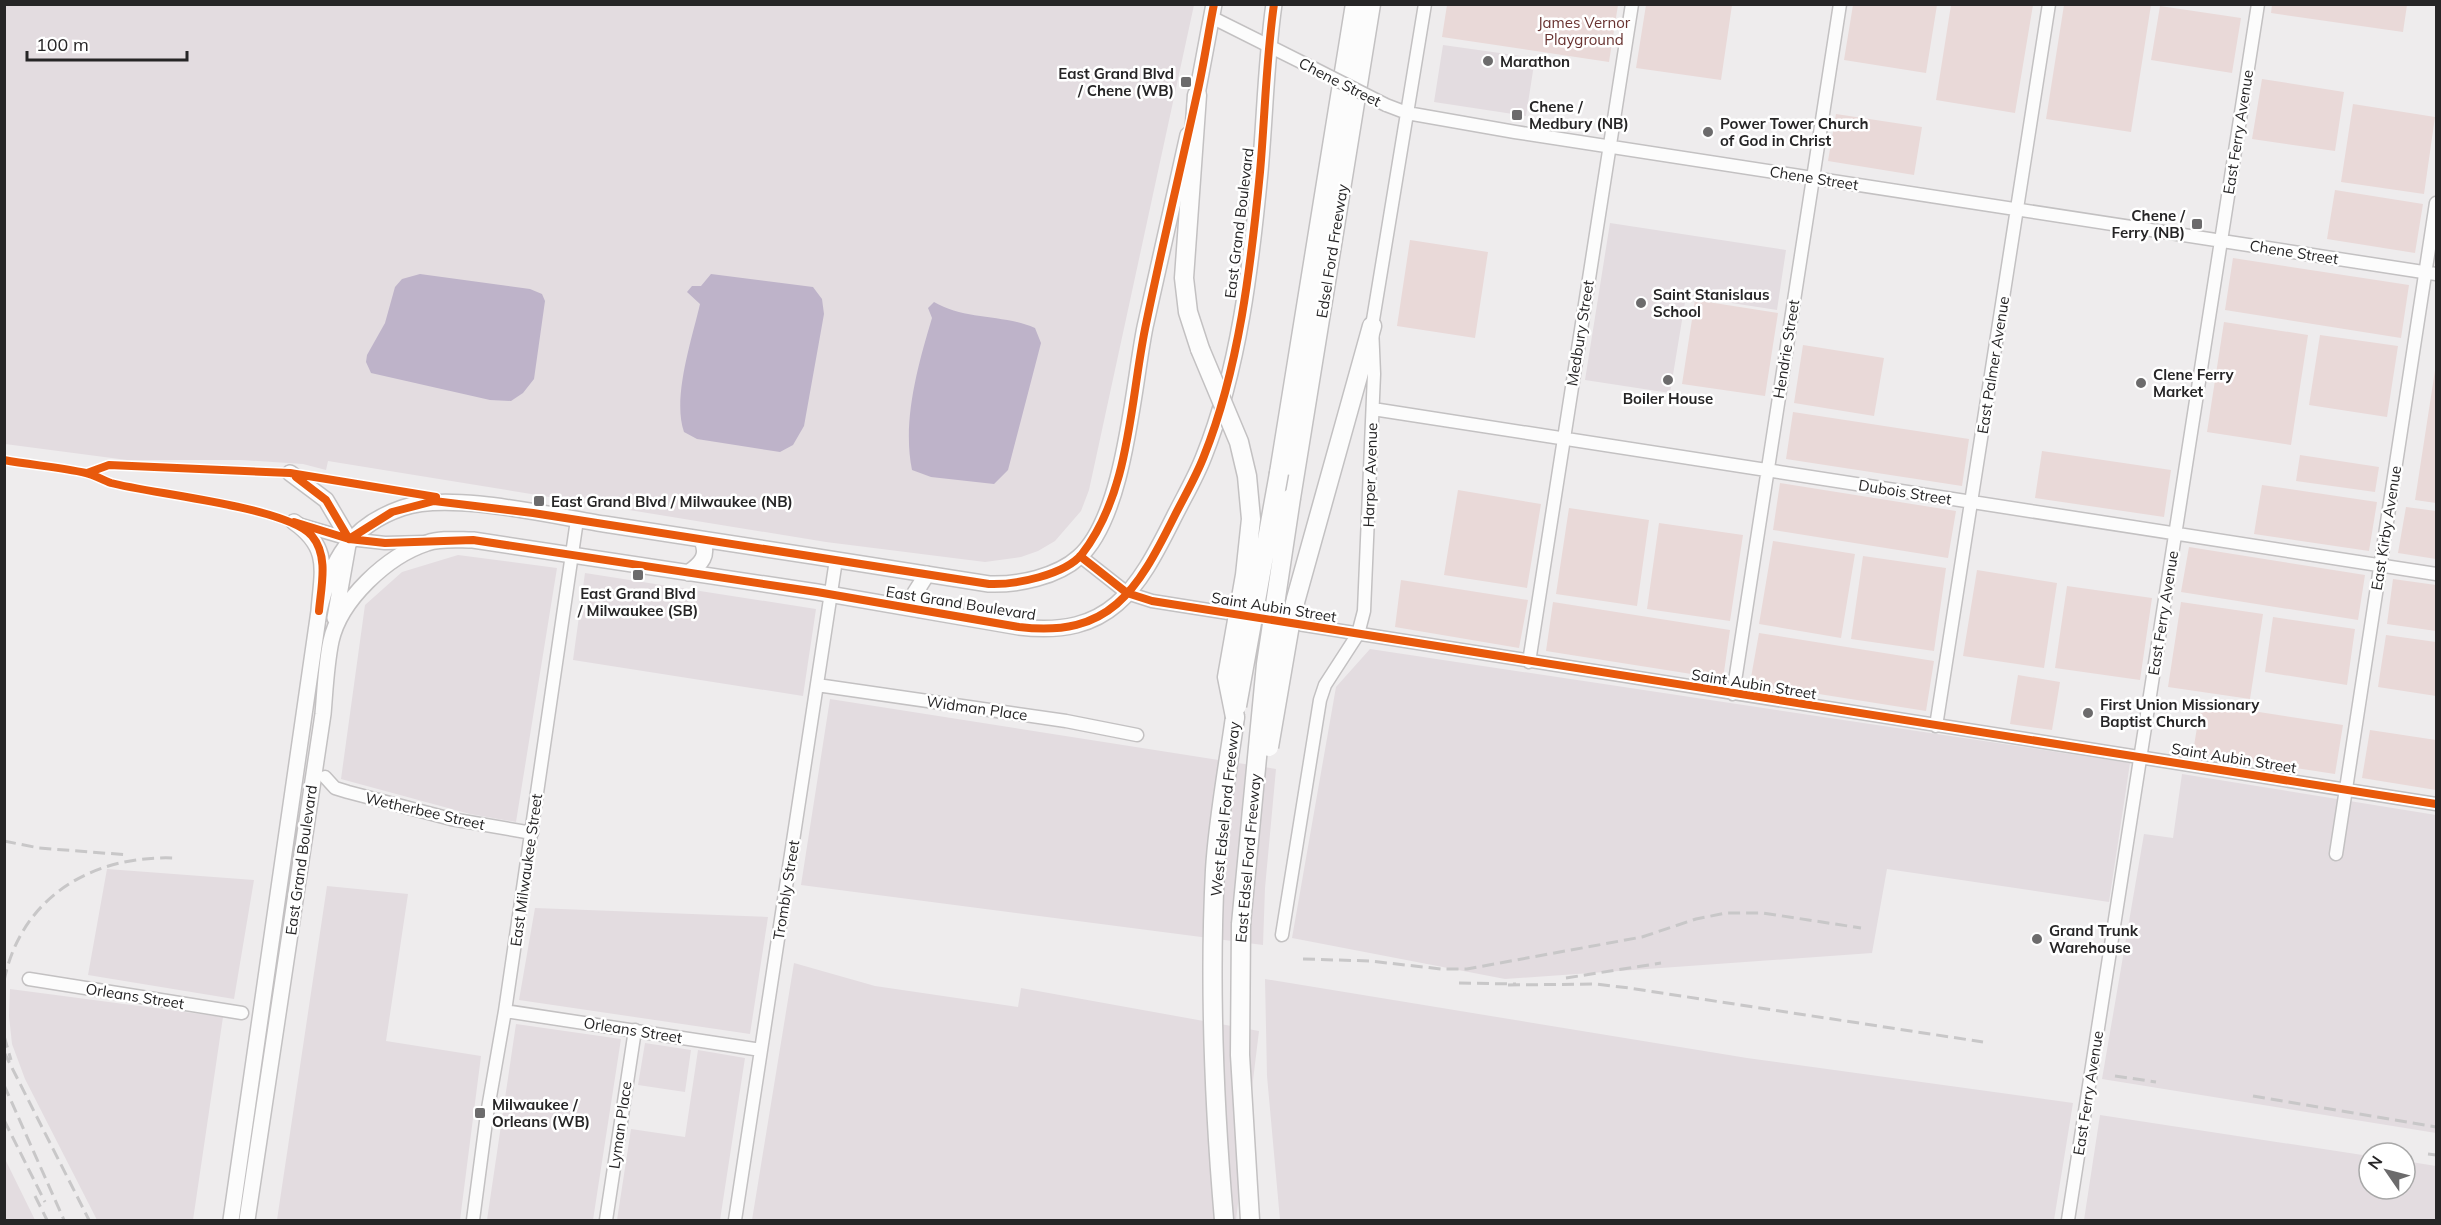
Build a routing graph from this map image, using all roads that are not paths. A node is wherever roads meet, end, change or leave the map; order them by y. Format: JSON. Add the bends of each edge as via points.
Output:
{"nodes":[{"id":1,"x":1274,"y":4,"type":"edge"},
{"id":2,"x":1355,"y":4,"type":"edge"},
{"id":3,"x":1371,"y":4,"type":"edge"},
{"id":4,"x":1425,"y":4,"type":"edge"},
{"id":5,"x":1632,"y":4,"type":"edge"},
{"id":6,"x":1840,"y":4,"type":"edge"},
{"id":7,"x":2049,"y":4,"type":"edge"},
{"id":8,"x":2258,"y":4,"type":"edge"},
{"id":9,"x":1213,"y":11,"type":"edge"},
{"id":10,"x":1268,"y":46,"type":"junction"},
{"id":11,"x":1197,"y":95,"type":"junction"},
{"id":12,"x":1407,"y":113,"type":"junction"},
{"id":13,"x":1610,"y":146,"type":"junction"},
{"id":14,"x":1813,"y":178,"type":"junction"},
{"id":15,"x":2436,"y":203,"type":"edge"},
{"id":16,"x":2017,"y":210,"type":"junction"},
{"id":17,"x":2221,"y":241,"type":"junction"},
{"id":18,"x":2431,"y":274,"type":"edge"},
{"id":19,"x":1372,"y":326,"type":"junction"},
{"id":20,"x":1372,"y":410,"type":"junction"},
{"id":21,"x":1564,"y":439,"type":"junction"},
{"id":22,"x":1767,"y":470,"type":"junction"},
{"id":23,"x":290,"y":473,"type":"dead end"},
{"id":24,"x":1279,"y":473,"type":"joint"},
{"id":25,"x":1291,"y":498,"type":"joint"},
{"id":26,"x":1971,"y":502,"type":"junction"},
{"id":27,"x":577,"y":520,"type":"junction"},
{"id":28,"x":294,"y":522,"type":"joint"},
{"id":29,"x":2176,"y":534,"type":"junction"},
{"id":30,"x":349,"y":539,"type":"junction"},
{"id":31,"x":701,"y":539,"type":"junction"},
{"id":32,"x":428,"y":542,"type":"junction"},
{"id":33,"x":572,"y":555,"type":"junction"},
{"id":34,"x":1080,"y":556,"type":"junction"},
{"id":35,"x":836,"y":560,"type":"junction"},
{"id":36,"x":2380,"y":566,"type":"junction"},
{"id":37,"x":688,"y":573,"type":"junction"},
{"id":38,"x":927,"y":574,"type":"junction"},
{"id":39,"x":2436,"y":574,"type":"edge"},
{"id":40,"x":1127,"y":593,"type":"junction"},
{"id":41,"x":831,"y":595,"type":"junction"},
{"id":42,"x":920,"y":610,"type":"junction"},
{"id":43,"x":319,"y":611,"type":"junction"},
{"id":44,"x":1358,"y":634,"type":"junction"},
{"id":45,"x":331,"y":640,"type":"junction"},
{"id":46,"x":1529,"y":662,"type":"junction"},
{"id":47,"x":817,"y":685,"type":"junction"},
{"id":48,"x":1733,"y":694,"type":"junction"},
{"id":49,"x":1235,"y":717,"type":"junction"},
{"id":50,"x":1936,"y":726,"type":"junction"},
{"id":51,"x":1137,"y":735,"type":"dead end"},
{"id":52,"x":2141,"y":757,"type":"junction"},
{"id":53,"x":324,"y":777,"type":"dead end"},
{"id":54,"x":2346,"y":790,"type":"junction"},
{"id":55,"x":2436,"y":804,"type":"edge"},
{"id":56,"x":532,"y":833,"type":"junction"},
{"id":57,"x":2336,"y":854,"type":"dead end"},
{"id":58,"x":1241,"y":924,"type":"junction"},
{"id":59,"x":1282,"y":935,"type":"dead end"},
{"id":60,"x":28,"y":979,"type":"dead end"},
{"id":61,"x":505,"y":1011,"type":"junction"},
{"id":62,"x":242,"y":1013,"type":"dead end"},
{"id":63,"x":635,"y":1030,"type":"junction"},
{"id":64,"x":761,"y":1050,"type":"junction"},
{"id":65,"x":235,"y":1190,"type":"junction"},
{"id":66,"x":252,"y":1193,"type":"junction"},
{"id":67,"x":1224,"y":1220,"type":"edge"},
{"id":68,"x":231,"y":1221,"type":"edge"},
{"id":69,"x":247,"y":1221,"type":"edge"},
{"id":70,"x":473,"y":1221,"type":"edge"},
{"id":71,"x":606,"y":1221,"type":"edge"},
{"id":72,"x":735,"y":1221,"type":"edge"},
{"id":73,"x":1250,"y":1221,"type":"edge"},
{"id":74,"x":2068,"y":1221,"type":"edge"}],
"edges":[{"from":1,"to":10,"type":"main road","name":"East Grand Boulevard"},
{"from":2,"to":24,"type":"highway","name":"Edsel Ford Freeway"},
{"from":3,"to":25,"type":"highway","name":"Edsel Ford Freeway"},
{"from":4,"to":12,"type":"street","name":"Harper Avenue"},
{"from":5,"to":13,"type":"street","name":"Medbury Street"},
{"from":6,"to":14,"type":"street","name":"Hendrie Street"},
{"from":7,"to":16,"type":"street","name":"East Palmer Avenue"},
{"from":8,"to":17,"type":"street","name":"East Ferry Avenue"},
{"from":9,"to":10,"type":"street","name":"Chene Street"},
{"from":9,"to":11,"type":"main road"},
{"from":10,"to":12,"type":"street","name":"Chene Street","bridge":true},
{"from":10,"to":40,"type":"main road","name":"East Grand Boulevard","via":[[1260,175],[1232,369],[1204,457],[1145,572]]},
{"from":11,"to":34,"type":"main road","via":[[1145,329],[1120,467],[1108,510]]},
{"from":11,"to":49,"type":"highway","bridge":true,"via":[[1184,278],[1188,312],[1239,442],[1251,519],[1227,677]]},
{"from":12,"to":13,"type":"street","name":"Chene Street"},
{"from":12,"to":19,"type":"street","name":"Harper Avenue"},
{"from":13,"to":14,"type":"street","name":"Chene Street"},
{"from":13,"to":21,"type":"street","name":"Medbury Street"},
{"from":14,"to":16,"type":"street","name":"Chene Street"},
{"from":14,"to":22,"type":"street","name":"Hendrie Street"},
{"from":15,"to":18,"type":"street","name":"East Kirby Avenue"},
{"from":16,"to":17,"type":"street","name":"Chene Street"},
{"from":16,"to":26,"type":"street","name":"East Palmer Avenue"},
{"from":17,"to":18,"type":"street","name":"Chene Street"},
{"from":17,"to":29,"type":"street","name":"East Ferry Avenue"},
{"from":18,"to":36,"type":"street","name":"East Kirby Avenue"},
{"from":19,"to":20,"type":"street","name":"Harper Avenue"},
{"from":19,"to":58,"type":"highway","bridge":true,"via":[[1292,613]]},
{"from":20,"to":21,"type":"street","name":"Dubois Street"},
{"from":20,"to":44,"type":"street","name":"Harper Avenue","via":[[1364,611]]},
{"from":21,"to":22,"type":"street","name":"Dubois Street"},
{"from":21,"to":46,"type":"street","name":"Medbury Street"},
{"from":22,"to":26,"type":"street","name":"Dubois Street"},
{"from":22,"to":48,"type":"street","name":"Hendrie Street"},
{"from":23,"to":30,"type":"main road","via":[[326,500]]},
{"from":24,"to":49,"type":"highway","name":"West Edsel Ford Freeway","bridge":true},
{"from":25,"to":58,"type":"highway","name":"East Edsel Ford Freeway","bridge":true,"via":[[1266,664]]},
{"from":26,"to":29,"type":"street","name":"Dubois Street"},
{"from":26,"to":50,"type":"street","name":"East Palmer Avenue"},
{"from":27,"to":30,"type":"main road","name":"East Grand Boulevard","via":[[434,501],[403,507]]},
{"from":27,"to":31,"type":"main road","name":"East Grand Boulevard"},
{"from":27,"to":33,"type":"street","name":"East Milwaukee Street"},
{"from":28,"to":30,"type":"street"},
{"from":28,"to":43,"type":"main road","via":[[310,533],[321,552]]},
{"from":29,"to":36,"type":"street","name":"Dubois Street"},
{"from":29,"to":52,"type":"street","name":"East Ferry Avenue"},
{"from":30,"to":32,"type":"street"},
{"from":30,"to":43,"type":"main road","via":[[331,572]]},
{"from":30,"to":45,"type":"main road"},
{"from":31,"to":35,"type":"main road","name":"East Grand Boulevard"},
{"from":31,"to":37,"type":"main road","via":[[706,553]]},
{"from":32,"to":33,"type":"main road","name":"East Grand Boulevard","via":[[472,540]]},
{"from":32,"to":45,"type":"main road","name":"East Grand Boulevard","via":[[379,572],[348,604]]},
{"from":33,"to":37,"type":"main road","name":"East Grand Boulevard"},
{"from":33,"to":56,"type":"street","name":"East Milwaukee Street"},
{"from":34,"to":38,"type":"main road","name":"East Grand Boulevard","via":[[1050,572],[1015,583],[989,584]]},
{"from":34,"to":40,"type":"street","name":"Saint Aubin Street"},
{"from":35,"to":38,"type":"main road","name":"East Grand Boulevard"},
{"from":35,"to":41,"type":"street","name":"Trombly Street"},
{"from":36,"to":39,"type":"street","name":"Dubois Street"},
{"from":36,"to":54,"type":"street","name":"East Kirby Avenue"},
{"from":37,"to":41,"type":"main road","name":"East Grand Boulevard"},
{"from":38,"to":42,"type":"main road","via":[[915,593]]},
{"from":40,"to":42,"type":"main road","name":"East Grand Boulevard","via":[[1099,617],[1073,627],[1046,630]]},
{"from":40,"to":44,"type":"street","name":"Saint Aubin Street","via":[[1152,601]]},
{"from":41,"to":42,"type":"main road","name":"East Grand Boulevard"},
{"from":41,"to":47,"type":"street","name":"Trombly Street"},
{"from":43,"to":65,"type":"main road","name":"East Grand Boulevard"},
{"from":44,"to":46,"type":"street","name":"Saint Aubin Street"},
{"from":44,"to":59,"type":"street","name":"Harper Avenue","via":[[1325,685],[1320,700]]},
{"from":45,"to":66,"type":"main road","name":"East Grand Boulevard"},
{"from":46,"to":48,"type":"street","name":"Saint Aubin Street"},
{"from":47,"to":51,"type":"street","name":"Widman Place"},
{"from":47,"to":64,"type":"street","name":"Trombly Street"},
{"from":48,"to":50,"type":"street","name":"Saint Aubin Street"},
{"from":49,"to":67,"type":"highway","name":"West Edsel Ford Freeway","via":[[1215,868],[1213,939],[1213,1049]]},
{"from":50,"to":52,"type":"street","name":"Saint Aubin Street"},
{"from":52,"to":54,"type":"street","name":"Saint Aubin Street"},
{"from":52,"to":74,"type":"street","name":"East Ferry Avenue"},
{"from":53,"to":56,"type":"street","name":"Wetherbee Street","via":[[335,788],[348,792],[451,819]]},
{"from":54,"to":55,"type":"street","name":"Saint Aubin Street"},
{"from":54,"to":57,"type":"street","name":"East Kirby Avenue"},
{"from":56,"to":61,"type":"street","name":"East Milwaukee Street"},
{"from":58,"to":73,"type":"highway","name":"East Edsel Ford Freeway","via":[[1240,1055]]},
{"from":60,"to":62,"type":"street","name":"Orleans Street"},
{"from":61,"to":63,"type":"street","name":"Orleans Street"},
{"from":61,"to":70,"type":"street","name":"East Milwaukee Street"},
{"from":63,"to":64,"type":"street","name":"Orleans Street"},
{"from":63,"to":71,"type":"street","name":"Lyman Place"},
{"from":64,"to":72,"type":"street","name":"Trombly Street"},
{"from":65,"to":66,"type":"main road"},
{"from":65,"to":68,"type":"main road","name":"East Grand Boulevard"},
{"from":66,"to":69,"type":"main road","name":"East Grand Boulevard"}]}
